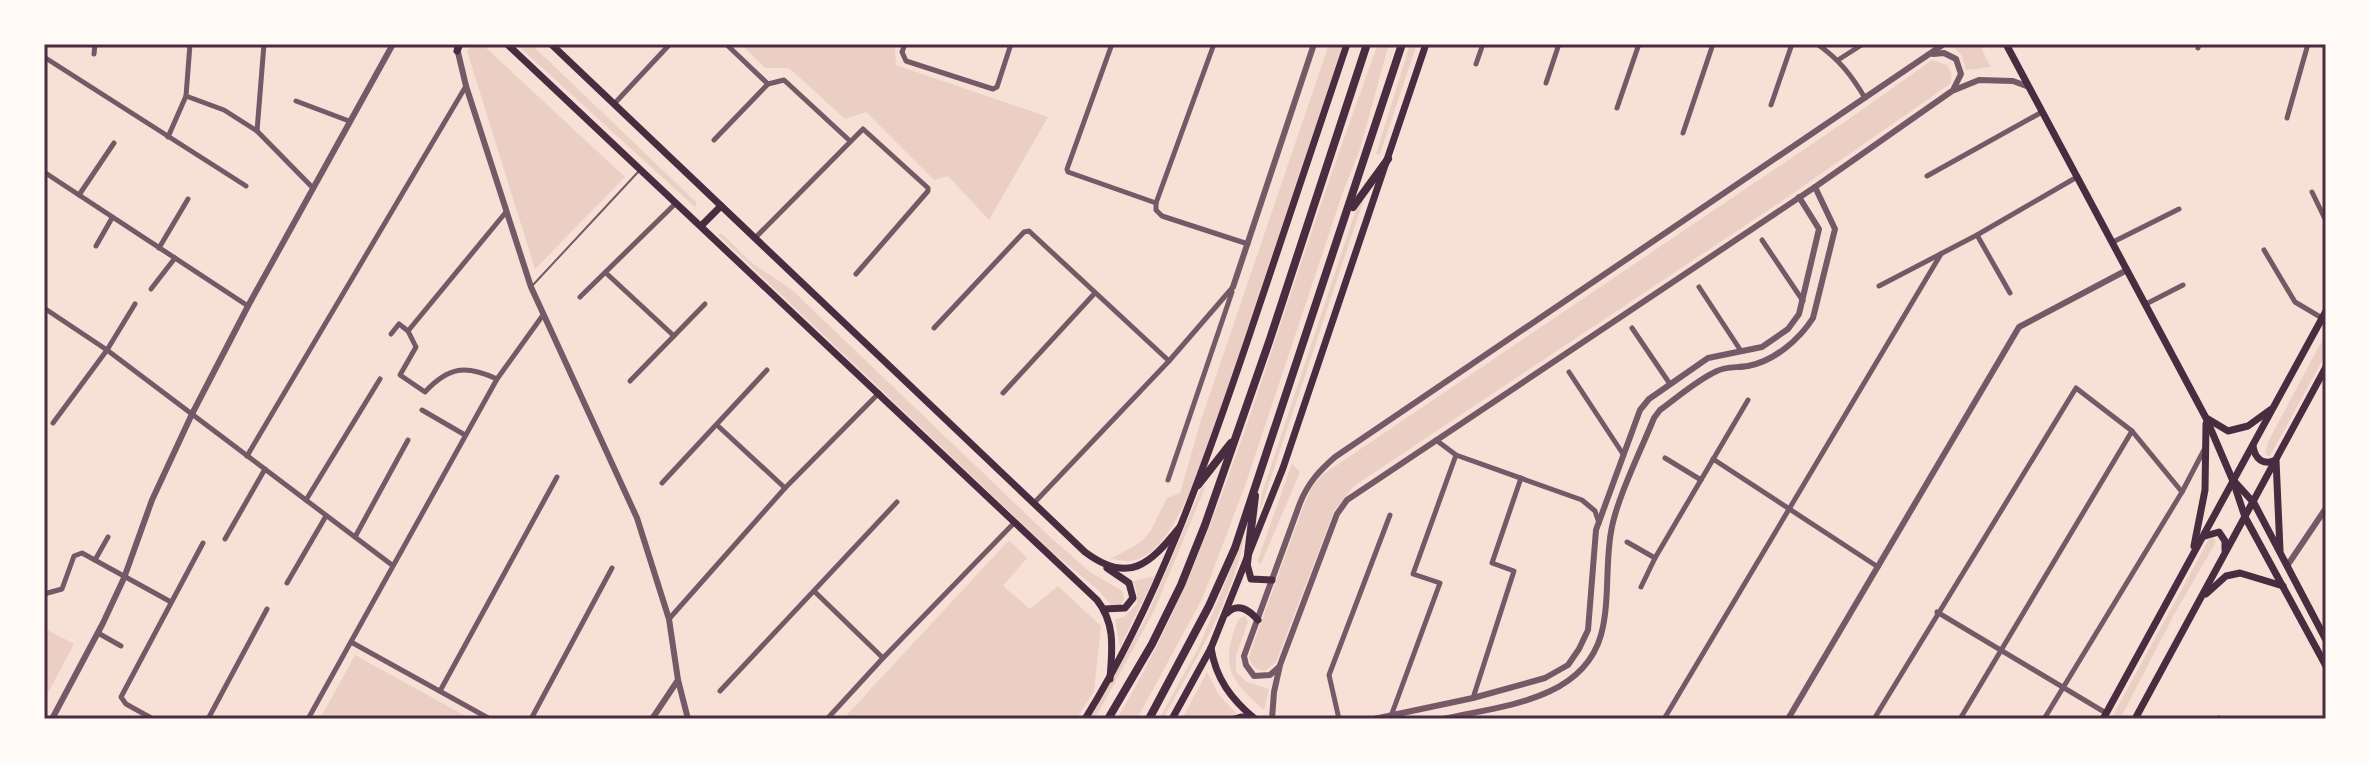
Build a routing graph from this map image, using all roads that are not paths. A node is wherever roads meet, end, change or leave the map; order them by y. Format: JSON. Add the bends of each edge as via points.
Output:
{"nodes":[{"id":1,"x":95,"y":44,"type":"edge"},
{"id":2,"x":190,"y":44,"type":"edge"},
{"id":3,"x":264,"y":44,"type":"edge"},
{"id":4,"x":393,"y":44,"type":"edge"},
{"id":5,"x":505,"y":44,"type":"edge"},
{"id":6,"x":551,"y":44,"type":"edge"},
{"id":7,"x":670,"y":44,"type":"edge"},
{"id":8,"x":726,"y":44,"type":"edge"},
{"id":9,"x":905,"y":44,"type":"edge"},
{"id":10,"x":1011,"y":44,"type":"edge"},
{"id":11,"x":1112,"y":44,"type":"edge"},
{"id":12,"x":1214,"y":44,"type":"edge"},
{"id":13,"x":1314,"y":44,"type":"edge"},
{"id":14,"x":1347,"y":44,"type":"edge"},
{"id":15,"x":1367,"y":44,"type":"edge"},
{"id":16,"x":1402,"y":44,"type":"edge"},
{"id":17,"x":1426,"y":44,"type":"edge"},
{"id":18,"x":1483,"y":44,"type":"edge"},
{"id":19,"x":1559,"y":44,"type":"edge"},
{"id":20,"x":1639,"y":44,"type":"edge"},
{"id":21,"x":1713,"y":44,"type":"edge"},
{"id":22,"x":1792,"y":44,"type":"edge"},
{"id":23,"x":1817,"y":44,"type":"edge"},
{"id":24,"x":1863,"y":44,"type":"edge"},
{"id":25,"x":1944,"y":44,"type":"edge"},
{"id":26,"x":2006,"y":44,"type":"edge"},
{"id":27,"x":2308,"y":44,"type":"edge"},
{"id":28,"x":458,"y":46,"type":"edge"},
{"id":29,"x":94,"y":54,"type":"dead end"},
{"id":30,"x":1929,"y":55,"type":"junction"},
{"id":31,"x":44,"y":57,"type":"edge"},
{"id":32,"x":1838,"y":60,"type":"junction"},
{"id":33,"x":1476,"y":64,"type":"dead end"},
{"id":34,"x":1546,"y":83,"type":"dead end"},
{"id":35,"x":768,"y":84,"type":"junction"},
{"id":36,"x":466,"y":86,"type":"junction"},
{"id":37,"x":2030,"y":87,"type":"junction"},
{"id":38,"x":1952,"y":91,"type":"junction"},
{"id":39,"x":186,"y":96,"type":"junction"},
{"id":40,"x":1865,"y":98,"type":"junction"},
{"id":41,"x":296,"y":101,"type":"dead end"},
{"id":42,"x":614,"y":104,"type":"junction"},
{"id":43,"x":1771,"y":105,"type":"dead end"},
{"id":44,"x":1617,"y":108,"type":"dead end"},
{"id":45,"x":2042,"y":112,"type":"junction"},
{"id":46,"x":2287,"y":118,"type":"dead end"},
{"id":47,"x":349,"y":121,"type":"junction"},
{"id":48,"x":257,"y":131,"type":"junction"},
{"id":49,"x":1683,"y":133,"type":"dead end"},
{"id":50,"x":168,"y":137,"type":"junction"},
{"id":51,"x":714,"y":140,"type":"dead end"},
{"id":52,"x":850,"y":141,"type":"junction"},
{"id":53,"x":114,"y":143,"type":"dead end"},
{"id":54,"x":1388,"y":159,"type":"junction"},
{"id":55,"x":640,"y":170,"type":"junction"},
{"id":56,"x":44,"y":172,"type":"edge"},
{"id":57,"x":1927,"y":176,"type":"dead end"},
{"id":58,"x":2077,"y":177,"type":"junction"},
{"id":59,"x":246,"y":186,"type":"dead end"},
{"id":60,"x":1815,"y":187,"type":"junction"},
{"id":61,"x":313,"y":188,"type":"junction"},
{"id":62,"x":2312,"y":192,"type":"dead end"},
{"id":63,"x":79,"y":195,"type":"junction"},
{"id":64,"x":1799,"y":197,"type":"junction"},
{"id":65,"x":188,"y":199,"type":"dead end"},
{"id":66,"x":677,"y":202,"type":"junction"},
{"id":67,"x":1156,"y":203,"type":"junction"},
{"id":68,"x":721,"y":206,"type":"junction"},
{"id":69,"x":2179,"y":209,"type":"dead end"},
{"id":70,"x":506,"y":212,"type":"junction"},
{"id":71,"x":1347,"y":214,"type":"junction"},
{"id":72,"x":1828,"y":215,"type":"junction"},
{"id":73,"x":112,"y":218,"type":"junction"},
{"id":74,"x":2326,"y":221,"type":"edge"},
{"id":75,"x":1815,"y":222,"type":"junction"},
{"id":76,"x":701,"y":226,"type":"junction"},
{"id":77,"x":1977,"y":235,"type":"junction"},
{"id":78,"x":755,"y":238,"type":"junction"},
{"id":79,"x":1762,"y":240,"type":"dead end"},
{"id":80,"x":2113,"y":242,"type":"junction"},
{"id":81,"x":1248,"y":244,"type":"junction"},
{"id":82,"x":96,"y":246,"type":"dead end"},
{"id":83,"x":159,"y":248,"type":"junction"},
{"id":84,"x":2264,"y":250,"type":"dead end"},
{"id":85,"x":1941,"y":254,"type":"junction"},
{"id":86,"x":175,"y":258,"type":"junction"},
{"id":87,"x":2127,"y":270,"type":"junction"},
{"id":88,"x":606,"y":273,"type":"junction"},
{"id":89,"x":856,"y":274,"type":"dead end"},
{"id":90,"x":2183,"y":285,"type":"dead end"},
{"id":91,"x":1879,"y":286,"type":"dead end"},
{"id":92,"x":531,"y":287,"type":"junction"},
{"id":93,"x":1233,"y":287,"type":"junction"},
{"id":94,"x":1699,"y":287,"type":"dead end"},
{"id":95,"x":151,"y":289,"type":"dead end"},
{"id":96,"x":2010,"y":293,"type":"dead end"},
{"id":97,"x":1094,"y":294,"type":"junction"},
{"id":98,"x":580,"y":297,"type":"dead end"},
{"id":99,"x":1803,"y":301,"type":"junction"},
{"id":100,"x":135,"y":304,"type":"dead end"},
{"id":101,"x":705,"y":304,"type":"dead end"},
{"id":102,"x":2146,"y":304,"type":"junction"},
{"id":103,"x":248,"y":306,"type":"junction"},
{"id":104,"x":44,"y":308,"type":"edge"},
{"id":105,"x":2324,"y":314,"type":"edge"},
{"id":106,"x":543,"y":315,"type":"junction"},
{"id":107,"x":934,"y":328,"type":"dead end"},
{"id":108,"x":1632,"y":328,"type":"dead end"},
{"id":109,"x":408,"y":331,"type":"junction"},
{"id":110,"x":391,"y":334,"type":"dead end"},
{"id":111,"x":674,"y":336,"type":"junction"},
{"id":112,"x":107,"y":350,"type":"junction"},
{"id":113,"x":1741,"y":351,"type":"junction"},
{"id":114,"x":1169,"y":361,"type":"junction"},
{"id":115,"x":2326,"y":367,"type":"edge"},
{"id":116,"x":767,"y":370,"type":"dead end"},
{"id":117,"x":1569,"y":372,"type":"dead end"},
{"id":118,"x":380,"y":379,"type":"dead end"},
{"id":119,"x":497,"y":379,"type":"junction"},
{"id":120,"x":630,"y":381,"type":"dead end"},
{"id":121,"x":1670,"y":384,"type":"junction"},
{"id":122,"x":879,"y":393,"type":"junction"},
{"id":123,"x":1003,"y":393,"type":"dead end"},
{"id":124,"x":1748,"y":400,"type":"dead end"},
{"id":125,"x":2273,"y":408,"type":"junction"},
{"id":126,"x":422,"y":410,"type":"dead end"},
{"id":127,"x":192,"y":414,"type":"junction"},
{"id":128,"x":2206,"y":418,"type":"junction"},
{"id":129,"x":53,"y":423,"type":"dead end"},
{"id":130,"x":717,"y":425,"type":"junction"},
{"id":131,"x":2132,"y":431,"type":"junction"},
{"id":132,"x":465,"y":435,"type":"junction"},
{"id":133,"x":1236,"y":436,"type":"junction"},
{"id":134,"x":1436,"y":439,"type":"junction"},
{"id":135,"x":408,"y":440,"type":"dead end"},
{"id":136,"x":2253,"y":445,"type":"junction"},
{"id":137,"x":2206,"y":446,"type":"junction"},
{"id":138,"x":1623,"y":454,"type":"junction"},
{"id":139,"x":1456,"y":455,"type":"junction"},
{"id":140,"x":247,"y":456,"type":"junction"},
{"id":141,"x":1665,"y":458,"type":"dead end"},
{"id":142,"x":1713,"y":459,"type":"junction"},
{"id":143,"x":2276,"y":460,"type":"junction"},
{"id":144,"x":265,"y":469,"type":"junction"},
{"id":145,"x":1258,"y":475,"type":"junction"},
{"id":146,"x":557,"y":477,"type":"dead end"},
{"id":147,"x":1521,"y":478,"type":"junction"},
{"id":148,"x":1168,"y":480,"type":"dead end"},
{"id":149,"x":1701,"y":480,"type":"junction"},
{"id":150,"x":2233,"y":481,"type":"junction"},
{"id":151,"x":662,"y":483,"type":"dead end"},
{"id":152,"x":1198,"y":485,"type":"junction"},
{"id":153,"x":785,"y":488,"type":"junction"},
{"id":154,"x":2182,"y":492,"type":"junction"},
{"id":155,"x":306,"y":500,"type":"junction"},
{"id":156,"x":897,"y":502,"type":"dead end"},
{"id":157,"x":1034,"y":503,"type":"junction"},
{"id":158,"x":2254,"y":503,"type":"junction"},
{"id":159,"x":1788,"y":508,"type":"junction"},
{"id":160,"x":2326,"y":508,"type":"edge"},
{"id":161,"x":1390,"y":515,"type":"dead end"},
{"id":162,"x":326,"y":516,"type":"junction"},
{"id":163,"x":2245,"y":517,"type":"junction"},
{"id":164,"x":1014,"y":523,"type":"junction"},
{"id":165,"x":1599,"y":523,"type":"junction"},
{"id":166,"x":1179,"y":528,"type":"junction"},
{"id":167,"x":108,"y":537,"type":"dead end"},
{"id":168,"x":355,"y":537,"type":"junction"},
{"id":169,"x":225,"y":539,"type":"dead end"},
{"id":170,"x":2200,"y":540,"type":"junction"},
{"id":171,"x":1627,"y":542,"type":"dead end"},
{"id":172,"x":203,"y":543,"type":"dead end"},
{"id":173,"x":2280,"y":552,"type":"junction"},
{"id":174,"x":2192,"y":556,"type":"junction"},
{"id":175,"x":2224,"y":557,"type":"junction"},
{"id":176,"x":1655,"y":558,"type":"junction"},
{"id":177,"x":95,"y":560,"type":"junction"},
{"id":178,"x":1247,"y":563,"type":"junction"},
{"id":179,"x":392,"y":565,"type":"junction"},
{"id":180,"x":1102,"y":565,"type":"junction"},
{"id":181,"x":2287,"y":566,"type":"junction"},
{"id":182,"x":1878,"y":567,"type":"junction"},
{"id":183,"x":612,"y":568,"type":"dead end"},
{"id":184,"x":124,"y":578,"type":"junction"},
{"id":185,"x":1272,"y":580,"type":"junction"},
{"id":186,"x":287,"y":583,"type":"dead end"},
{"id":187,"x":2283,"y":586,"type":"junction"},
{"id":188,"x":1641,"y":587,"type":"dead end"},
{"id":189,"x":814,"y":591,"type":"junction"},
{"id":190,"x":44,"y":594,"type":"edge"},
{"id":191,"x":2198,"y":601,"type":"junction"},
{"id":192,"x":171,"y":602,"type":"junction"},
{"id":193,"x":267,"y":609,"type":"dead end"},
{"id":194,"x":1104,"y":609,"type":"junction"},
{"id":195,"x":1937,"y":612,"type":"junction"},
{"id":196,"x":1225,"y":615,"type":"junction"},
{"id":197,"x":669,"y":619,"type":"junction"},
{"id":198,"x":1258,"y":620,"type":"junction"},
{"id":199,"x":98,"y":633,"type":"junction"},
{"id":200,"x":2325,"y":633,"type":"edge"},
{"id":201,"x":351,"y":642,"type":"junction"},
{"id":202,"x":121,"y":646,"type":"dead end"},
{"id":203,"x":1211,"y":648,"type":"junction"},
{"id":204,"x":2001,"y":650,"type":"junction"},
{"id":205,"x":883,"y":658,"type":"junction"},
{"id":206,"x":1280,"y":665,"type":"junction"},
{"id":207,"x":2326,"y":666,"type":"edge"},
{"id":208,"x":1110,"y":679,"type":"junction"},
{"id":209,"x":678,"y":680,"type":"junction"},
{"id":210,"x":2063,"y":688,"type":"junction"},
{"id":211,"x":440,"y":691,"type":"junction"},
{"id":212,"x":720,"y":691,"type":"dead end"},
{"id":213,"x":1473,"y":698,"type":"junction"},
{"id":214,"x":1391,"y":716,"type":"junction"},
{"id":215,"x":2104,"y":716,"type":"edge"},
{"id":216,"x":151,"y":718,"type":"edge"},
{"id":217,"x":52,"y":719,"type":"edge"},
{"id":218,"x":208,"y":719,"type":"edge"},
{"id":219,"x":308,"y":719,"type":"edge"},
{"id":220,"x":490,"y":719,"type":"edge"},
{"id":221,"x":531,"y":719,"type":"edge"},
{"id":222,"x":652,"y":719,"type":"edge"},
{"id":223,"x":688,"y":719,"type":"edge"},
{"id":224,"x":827,"y":719,"type":"edge"},
{"id":225,"x":1085,"y":719,"type":"edge"},
{"id":226,"x":1108,"y":719,"type":"edge"},
{"id":227,"x":1149,"y":719,"type":"edge"},
{"id":228,"x":1172,"y":719,"type":"edge"},
{"id":229,"x":1234,"y":719,"type":"edge"},
{"id":230,"x":1254,"y":719,"type":"edge"},
{"id":231,"x":1272,"y":719,"type":"edge"},
{"id":232,"x":1339,"y":719,"type":"edge"},
{"id":233,"x":1374,"y":719,"type":"edge"},
{"id":234,"x":1443,"y":719,"type":"edge"},
{"id":235,"x":1664,"y":719,"type":"edge"},
{"id":236,"x":1788,"y":719,"type":"edge"},
{"id":237,"x":1874,"y":719,"type":"edge"},
{"id":238,"x":1960,"y":719,"type":"edge"},
{"id":239,"x":2044,"y":719,"type":"edge"},
{"id":240,"x":2135,"y":719,"type":"edge"}],
"edges":[{"from":1,"to":29,"type":"street"},
{"from":2,"to":39,"type":"street"},
{"from":3,"to":48,"type":"street"},
{"from":4,"to":47,"type":"street"},
{"from":5,"to":55,"type":"main road"},
{"from":6,"to":42,"type":"main road"},
{"from":7,"to":42,"type":"street"},
{"from":8,"to":35,"type":"street"},
{"from":9,"to":10,"type":"street","via":[[906,61],[993,89]]},
{"from":11,"to":67,"type":"street","via":[[1068,172]]},
{"from":12,"to":67,"type":"street"},
{"from":13,"to":81,"type":"street"},
{"from":14,"to":152,"type":"main road"},
{"from":15,"to":133,"type":"highway"},
{"from":16,"to":71,"type":"highway"},
{"from":17,"to":54,"type":"main road"},
{"from":18,"to":33,"type":"street"},
{"from":19,"to":34,"type":"street"},
{"from":20,"to":44,"type":"street"},
{"from":21,"to":49,"type":"street"},
{"from":22,"to":43,"type":"street"},
{"from":23,"to":32,"type":"street"},
{"from":24,"to":32,"type":"street"},
{"from":25,"to":30,"type":"street"},
{"from":26,"to":37,"type":"main road"},
{"from":27,"to":46,"type":"street"},
{"from":28,"to":36,"type":"street"},
{"from":30,"to":38,"type":"street","via":[[1944,53],[1956,59],[1961,74]]},
{"from":30,"to":40,"type":"street"},
{"from":31,"to":50,"type":"street"},
{"from":32,"to":40,"type":"street"},
{"from":35,"to":51,"type":"street"},
{"from":35,"to":52,"type":"street","via":[[784,80]]},
{"from":36,"to":70,"type":"street"},
{"from":36,"to":140,"type":"street"},
{"from":37,"to":38,"type":"street","via":[[1979,80]]},
{"from":37,"to":45,"type":"main road"},
{"from":38,"to":60,"type":"street"},
{"from":39,"to":48,"type":"street","via":[[224,110]]},
{"from":39,"to":50,"type":"street"},
{"from":40,"to":185,"type":"street","via":[[1335,457],[1305,490]]},
{"from":41,"to":47,"type":"street"},
{"from":42,"to":68,"type":"main road"},
{"from":45,"to":57,"type":"street"},
{"from":45,"to":58,"type":"main road"},
{"from":47,"to":61,"type":"street"},
{"from":48,"to":61,"type":"street"},
{"from":50,"to":59,"type":"street"},
{"from":52,"to":78,"type":"street"},
{"from":52,"to":89,"type":"street","via":[[865,130],[928,188]]},
{"from":53,"to":63,"type":"street"},
{"from":54,"to":71,"type":"highway"},
{"from":54,"to":178,"type":"main road"},
{"from":55,"to":66,"type":"main road"},
{"from":55,"to":92,"type":"lane"},
{"from":56,"to":63,"type":"street"},
{"from":58,"to":77,"type":"street"},
{"from":58,"to":80,"type":"main road"},
{"from":60,"to":64,"type":"street"},
{"from":60,"to":72,"type":"street"},
{"from":61,"to":103,"type":"street"},
{"from":62,"to":74,"type":"street"},
{"from":63,"to":73,"type":"street"},
{"from":64,"to":75,"type":"street"},
{"from":64,"to":134,"type":"street"},
{"from":65,"to":83,"type":"street"},
{"from":66,"to":76,"type":"main road"},
{"from":66,"to":88,"type":"street"},
{"from":67,"to":81,"type":"street","via":[[1162,216]]},
{"from":68,"to":76,"type":"main road"},
{"from":68,"to":78,"type":"main road"},
{"from":69,"to":80,"type":"street"},
{"from":70,"to":92,"type":"street"},
{"from":70,"to":109,"type":"street"},
{"from":71,"to":145,"type":"highway"},
{"from":72,"to":75,"type":"street","via":[[1818,211]]},
{"from":72,"to":234,"type":"street","via":[[1835,237],[1806,330],[1763,361],[1719,369],[1654,418],[1611,530],[1601,635],[1583,668],[1550,692]]},
{"from":73,"to":82,"type":"street"},
{"from":73,"to":83,"type":"street"},
{"from":75,"to":99,"type":"street","via":[[1818,238]]},
{"from":76,"to":122,"type":"main road"},
{"from":77,"to":85,"type":"street"},
{"from":77,"to":96,"type":"street"},
{"from":78,"to":157,"type":"main road"},
{"from":79,"to":99,"type":"street"},
{"from":80,"to":87,"type":"main road"},
{"from":81,"to":93,"type":"street"},
{"from":83,"to":86,"type":"street"},
{"from":84,"to":105,"type":"street","via":[[2295,302]]},
{"from":85,"to":91,"type":"street"},
{"from":85,"to":159,"type":"street"},
{"from":86,"to":95,"type":"street"},
{"from":86,"to":103,"type":"street"},
{"from":87,"to":102,"type":"main road"},
{"from":87,"to":182,"type":"street","via":[[2019,327]]},
{"from":88,"to":98,"type":"street"},
{"from":88,"to":111,"type":"street"},
{"from":90,"to":102,"type":"street"},
{"from":92,"to":106,"type":"street"},
{"from":93,"to":114,"type":"street"},
{"from":93,"to":148,"type":"street"},
{"from":94,"to":113,"type":"street"},
{"from":97,"to":107,"type":"street","via":[[1026,231]]},
{"from":97,"to":114,"type":"street"},
{"from":97,"to":123,"type":"street"},
{"from":99,"to":113,"type":"street","via":[[1788,329],[1762,347]]},
{"from":100,"to":112,"type":"street"},
{"from":101,"to":111,"type":"street"},
{"from":102,"to":128,"type":"main road"},
{"from":103,"to":127,"type":"street"},
{"from":104,"to":112,"type":"street"},
{"from":105,"to":125,"type":"main road"},
{"from":106,"to":119,"type":"street"},
{"from":106,"to":197,"type":"street","via":[[637,518]]},
{"from":108,"to":121,"type":"street"},
{"from":109,"to":110,"type":"street","via":[[399,324]]},
{"from":109,"to":119,"type":"street","via":[[416,347],[400,375],[425,392],[440,376],[473,368]]},
{"from":111,"to":120,"type":"street"},
{"from":112,"to":127,"type":"street"},
{"from":112,"to":129,"type":"street"},
{"from":113,"to":121,"type":"street","via":[[1708,358]]},
{"from":114,"to":157,"type":"street"},
{"from":115,"to":143,"type":"main road"},
{"from":116,"to":130,"type":"street"},
{"from":117,"to":138,"type":"street"},
{"from":118,"to":155,"type":"street"},
{"from":119,"to":132,"type":"street"},
{"from":121,"to":138,"type":"street","via":[[1640,410]]},
{"from":122,"to":153,"type":"street"},
{"from":122,"to":164,"type":"main road"},
{"from":124,"to":142,"type":"street"},
{"from":125,"to":128,"type":"main road","via":[[2248,426],[2228,431]]},
{"from":125,"to":136,"type":"main road"},
{"from":126,"to":132,"type":"street"},
{"from":127,"to":140,"type":"street"},
{"from":127,"to":184,"type":"street","via":[[152,500]]},
{"from":128,"to":137,"type":"main road"},
{"from":128,"to":150,"type":"main road"},
{"from":130,"to":151,"type":"street"},
{"from":130,"to":153,"type":"street"},
{"from":131,"to":154,"type":"street"},
{"from":131,"to":195,"type":"street","via":[[2076,388]]},
{"from":131,"to":204,"type":"street"},
{"from":132,"to":179,"type":"street"},
{"from":133,"to":152,"type":"highway"},
{"from":133,"to":226,"type":"highway","via":[[1181,585]]},
{"from":134,"to":139,"type":"street"},
{"from":134,"to":206,"type":"street","via":[[1341,506]]},
{"from":135,"to":168,"type":"street"},
{"from":136,"to":143,"type":"main road","via":[[2260,461]]},
{"from":136,"to":150,"type":"main road"},
{"from":137,"to":154,"type":"street"},
{"from":137,"to":174,"type":"main road","via":[[2205,490]]},
{"from":138,"to":165,"type":"street"},
{"from":139,"to":147,"type":"street"},
{"from":139,"to":214,"type":"street","via":[[1413,574],[1440,583]]},
{"from":140,"to":144,"type":"street"},
{"from":141,"to":149,"type":"street"},
{"from":142,"to":149,"type":"street"},
{"from":142,"to":159,"type":"street"},
{"from":143,"to":158,"type":"main road"},
{"from":143,"to":173,"type":"main road"},
{"from":144,"to":155,"type":"street"},
{"from":144,"to":169,"type":"street"},
{"from":145,"to":178,"type":"highway"},
{"from":145,"to":227,"type":"highway","via":[[1235,548]]},
{"from":146,"to":211,"type":"street"},
{"from":147,"to":165,"type":"street","via":[[1582,500]]},
{"from":147,"to":213,"type":"street","via":[[1492,563],[1514,571]]},
{"from":149,"to":176,"type":"street"},
{"from":150,"to":158,"type":"main road"},
{"from":150,"to":163,"type":"main road"},
{"from":150,"to":170,"type":"main road"},
{"from":152,"to":166,"type":"main road"},
{"from":153,"to":197,"type":"street"},
{"from":154,"to":210,"type":"street"},
{"from":155,"to":162,"type":"street"},
{"from":156,"to":189,"type":"street"},
{"from":157,"to":180,"type":"main road"},
{"from":158,"to":163,"type":"main road"},
{"from":158,"to":173,"type":"main road"},
{"from":159,"to":182,"type":"street"},
{"from":159,"to":235,"type":"street"},
{"from":160,"to":181,"type":"street"},
{"from":161,"to":232,"type":"street","via":[[1329,675]]},
{"from":162,"to":168,"type":"street"},
{"from":162,"to":186,"type":"street"},
{"from":163,"to":175,"type":"main road"},
{"from":163,"to":187,"type":"main road"},
{"from":164,"to":194,"type":"main road"},
{"from":164,"to":205,"type":"street"},
{"from":165,"to":213,"type":"street","via":[[1588,630],[1568,665],[1545,678]]},
{"from":166,"to":180,"type":"main road","via":[[1140,567]]},
{"from":166,"to":208,"type":"main road"},
{"from":167,"to":177,"type":"street"},
{"from":168,"to":179,"type":"street"},
{"from":170,"to":174,"type":"main road"},
{"from":170,"to":175,"type":"main road","via":[[2219,532],[2225,541]]},
{"from":171,"to":176,"type":"street"},
{"from":172,"to":192,"type":"street"},
{"from":173,"to":181,"type":"main road"},
{"from":174,"to":215,"type":"main road"},
{"from":175,"to":191,"type":"main road"},
{"from":176,"to":188,"type":"street"},
{"from":177,"to":184,"type":"street"},
{"from":177,"to":190,"type":"street","via":[[78,553],[64,586]]},
{"from":178,"to":185,"type":"main road","via":[[1251,579]]},
{"from":178,"to":196,"type":"main road"},
{"from":179,"to":201,"type":"street"},
{"from":180,"to":194,"type":"main road","via":[[1129,583],[1133,598],[1125,608]]},
{"from":181,"to":200,"type":"main road"},
{"from":182,"to":236,"type":"street"},
{"from":183,"to":221,"type":"street"},
{"from":184,"to":192,"type":"street"},
{"from":184,"to":199,"type":"street"},
{"from":185,"to":198,"type":"street"},
{"from":187,"to":191,"type":"main road","via":[[2240,573],[2226,576]]},
{"from":187,"to":207,"type":"main road"},
{"from":189,"to":205,"type":"street"},
{"from":189,"to":212,"type":"street"},
{"from":191,"to":240,"type":"main road"},
{"from":192,"to":216,"type":"street","via":[[121,697]]},
{"from":193,"to":218,"type":"street"},
{"from":194,"to":208,"type":"main road","via":[[1111,627]]},
{"from":195,"to":204,"type":"street"},
{"from":195,"to":237,"type":"street"},
{"from":196,"to":198,"type":"main road","via":[[1245,609]]},
{"from":196,"to":203,"type":"main road"},
{"from":197,"to":209,"type":"street"},
{"from":198,"to":206,"type":"street","via":[[1244,656],[1246,665],[1261,677]]},
{"from":199,"to":202,"type":"street"},
{"from":199,"to":217,"type":"street"},
{"from":201,"to":211,"type":"street"},
{"from":201,"to":219,"type":"street"},
{"from":203,"to":228,"type":"main road"},
{"from":203,"to":230,"type":"main road","via":[[1225,688]]},
{"from":204,"to":210,"type":"street"},
{"from":204,"to":238,"type":"street"},
{"from":205,"to":224,"type":"street"},
{"from":206,"to":231,"type":"street"},
{"from":208,"to":225,"type":"main road"},
{"from":209,"to":222,"type":"street"},
{"from":209,"to":223,"type":"street"},
{"from":210,"to":215,"type":"street"},
{"from":210,"to":239,"type":"street"},
{"from":211,"to":220,"type":"street"},
{"from":213,"to":214,"type":"street"},
{"from":214,"to":233,"type":"street"},
{"from":229,"to":230,"type":"main road"}]}
